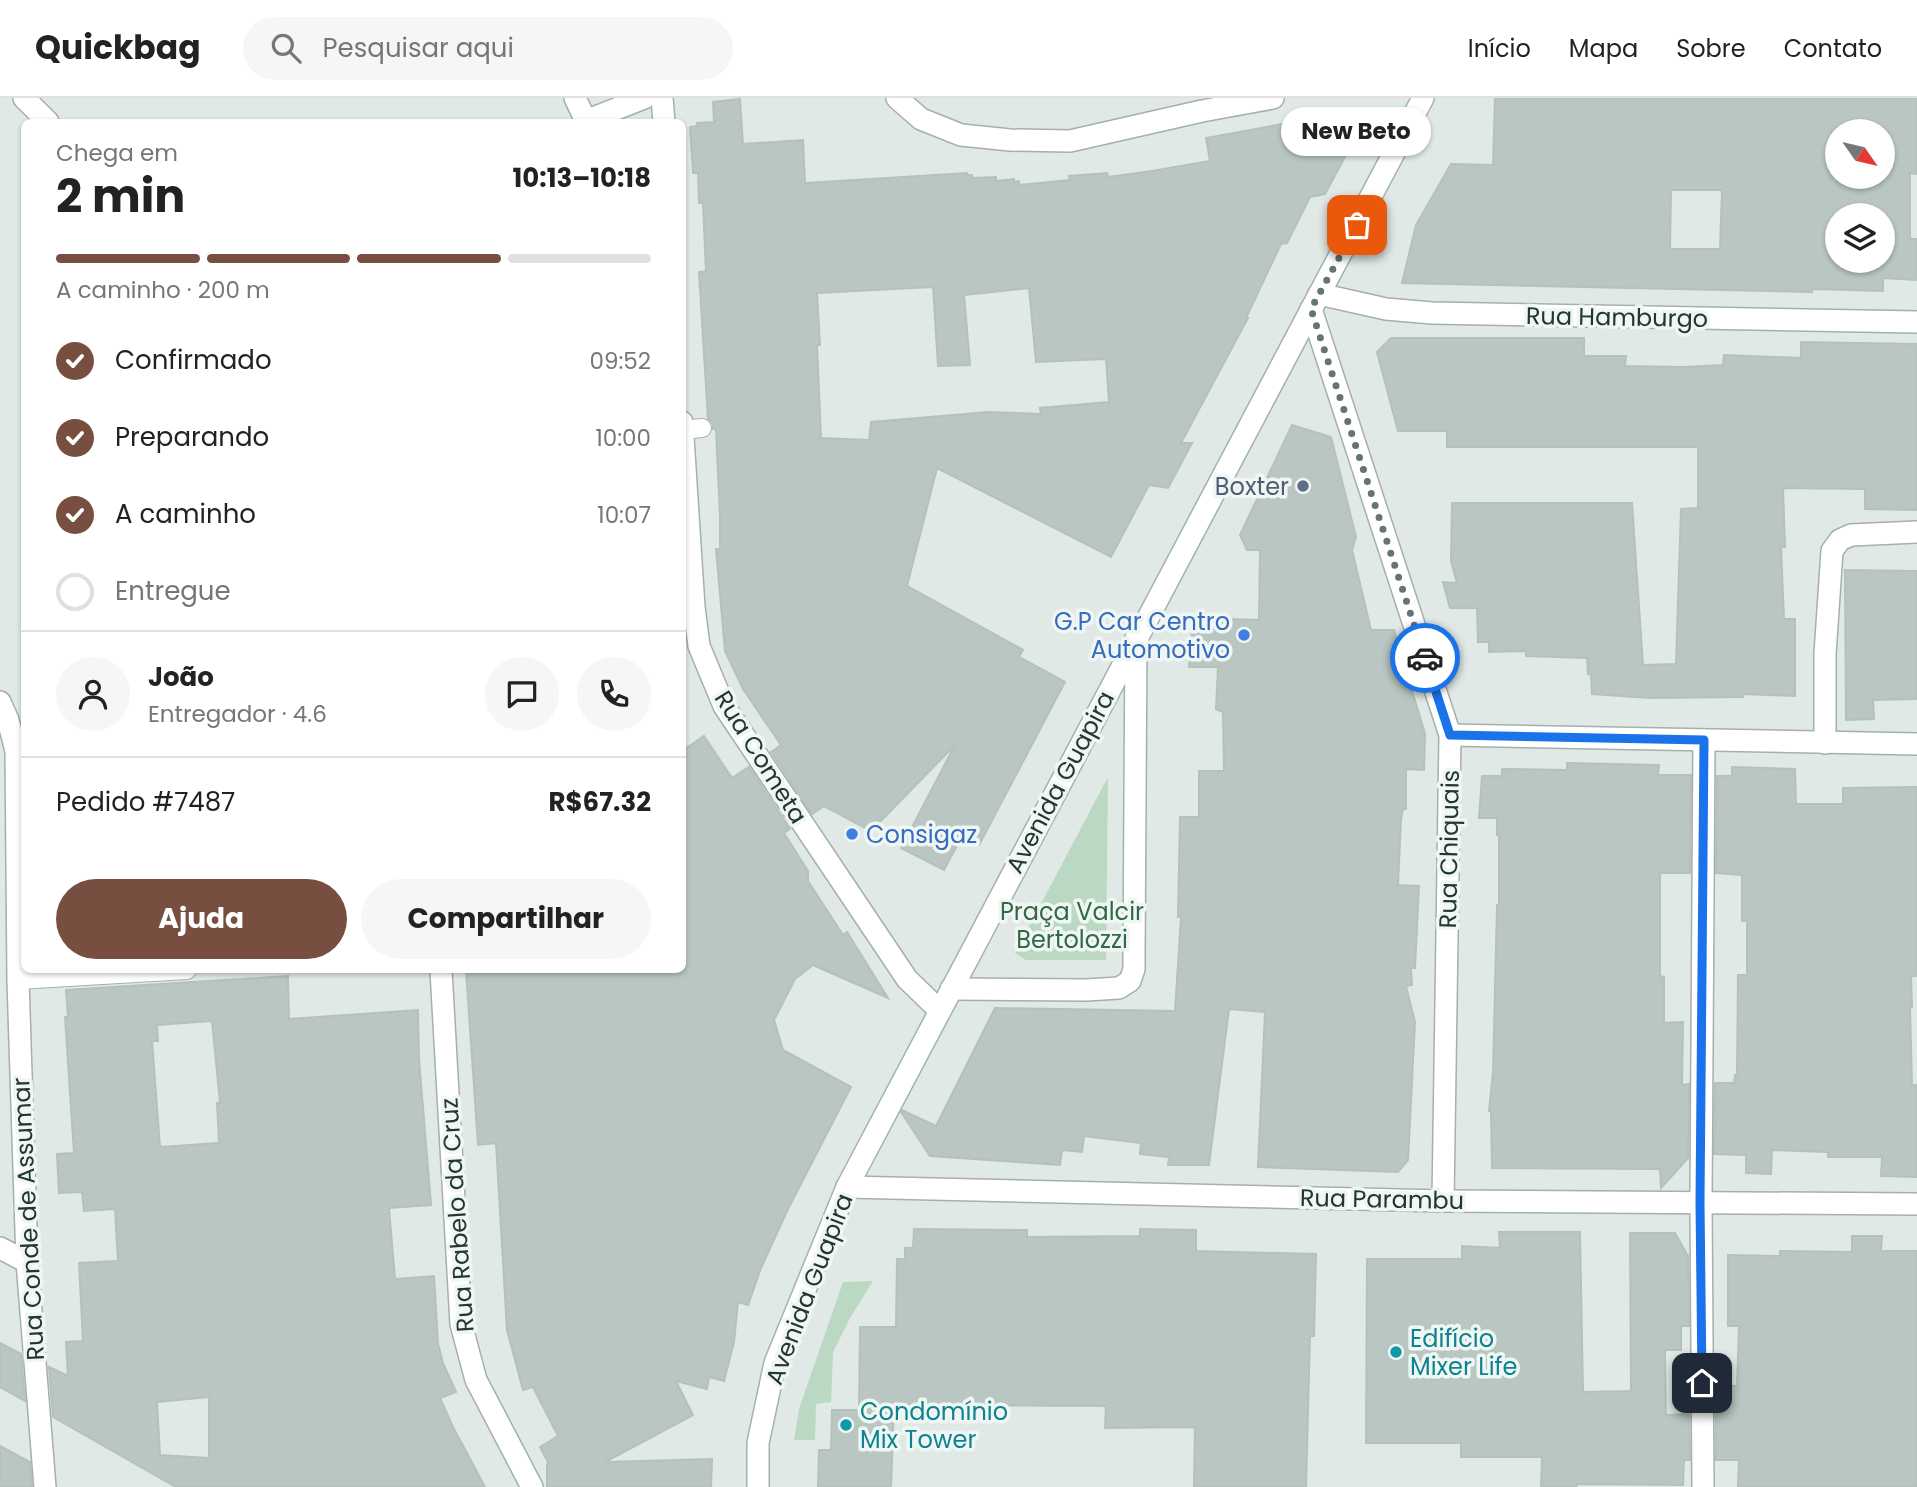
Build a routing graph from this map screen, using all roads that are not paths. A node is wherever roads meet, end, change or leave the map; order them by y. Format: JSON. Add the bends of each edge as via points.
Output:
{"nodes":[{"id":1,"x":24,"y":98,"type":"edge"},
{"id":2,"x":575,"y":98,"type":"edge"},
{"id":3,"x":645,"y":98,"type":"edge"},
{"id":4,"x":663,"y":98,"type":"edge"},
{"id":5,"x":897,"y":98,"type":"edge"},
{"id":6,"x":1273,"y":98,"type":"edge"},
{"id":7,"x":1423,"y":98,"type":"edge"},
{"id":8,"x":1200,"y":105,"type":"edge"},
{"id":9,"x":45,"y":119,"type":"edge"},
{"id":10,"x":583,"y":119,"type":"edge"},
{"id":11,"x":592,"y":119,"type":"edge"},
{"id":12,"x":664,"y":119,"type":"edge"},
{"id":13,"x":1315,"y":302,"type":"junction"},
{"id":14,"x":1917,"y":322,"type":"edge"},
{"id":15,"x":689,"y":427,"type":"edge"},
{"id":16,"x":1917,"y":532,"type":"edge"},
{"id":17,"x":1136,"y":638,"type":"junction"},
{"id":18,"x":0,"y":702,"type":"edge"},
{"id":19,"x":1450,"y":735,"type":"junction"},
{"id":20,"x":1704,"y":740,"type":"junction"},
{"id":21,"x":1825,"y":743,"type":"junction"},
{"id":22,"x":1917,"y":744,"type":"edge"},
{"id":23,"x":136,"y":973,"type":"edge"},
{"id":24,"x":442,"y":973,"type":"edge"},
{"id":25,"x":18,"y":980,"type":"junction"},
{"id":26,"x":951,"y":989,"type":"junction"},
{"id":27,"x":939,"y":1010,"type":"junction"},
{"id":28,"x":847,"y":1187,"type":"junction"},
{"id":29,"x":1443,"y":1201,"type":"junction"},
{"id":30,"x":1700,"y":1202,"type":"junction"},
{"id":31,"x":1917,"y":1204,"type":"edge"},
{"id":32,"x":0,"y":1248,"type":"edge"},
{"id":33,"x":27,"y":1262,"type":"junction"},
{"id":34,"x":45,"y":1487,"type":"edge"},
{"id":35,"x":533,"y":1487,"type":"edge"},
{"id":36,"x":758,"y":1487,"type":"edge"},
{"id":37,"x":1703,"y":1487,"type":"edge"}],
"edges":[{"from":1,"to":9,"type":"street"},
{"from":2,"to":10,"type":"street"},
{"from":3,"to":11,"type":"street"},
{"from":4,"to":12,"type":"street"},
{"from":5,"to":8,"type":"street","via":[[921,119],[961,135],[1010,140],[1070,141]]},
{"from":6,"to":8,"type":"street"},
{"from":7,"to":13,"type":"street","name":"Avenida Guapira"},
{"from":13,"to":14,"type":"street","name":"Rua Hamburgo","via":[[1432,313]]},
{"from":13,"to":17,"type":"street","name":"Avenida Guapira"},
{"from":13,"to":19,"type":"street","name":"Rua Chiquais"},
{"from":15,"to":27,"type":"street","name":"Rua Cometa","via":[[694,607],[699,646],[711,678],[724,706],[906,979]]},
{"from":16,"to":21,"type":"street","via":[[1851,535],[1832,551]]},
{"from":17,"to":26,"type":"street","name":"Avenida Guapira"},
{"from":17,"to":26,"type":"street","via":[[1135,956],[1130,981],[1119,988],[1086,990]]},
{"from":18,"to":25,"type":"street","name":"Rua Conde de Assumar","via":[[16,751]]},
{"from":19,"to":20,"type":"street"},
{"from":19,"to":29,"type":"street","name":"Rua Chiquais"},
{"from":20,"to":21,"type":"street"},
{"from":20,"to":30,"type":"street"},
{"from":21,"to":22,"type":"street"},
{"from":23,"to":25,"type":"lane"},
{"from":24,"to":35,"type":"street","name":"Rua Rabelo da Cruz","via":[[461,1324],[476,1380]]},
{"from":25,"to":33,"type":"street","name":"Rua Conde de Assumar"},
{"from":26,"to":27,"type":"street","name":"Avenida Guapira"},
{"from":27,"to":28,"type":"street","name":"Avenida Guapira"},
{"from":28,"to":29,"type":"street","name":"Rua Parambu"},
{"from":28,"to":36,"type":"street","name":"Avenida Guapira","via":[[775,1363],[758,1443]]},
{"from":29,"to":30,"type":"street","name":"Rua Parambu"},
{"from":30,"to":31,"type":"street","name":"Rua Parambu"},
{"from":30,"to":37,"type":"street"},
{"from":32,"to":33,"type":"street"},
{"from":33,"to":34,"type":"street","name":"Rua Conde de Assumar"}]}
